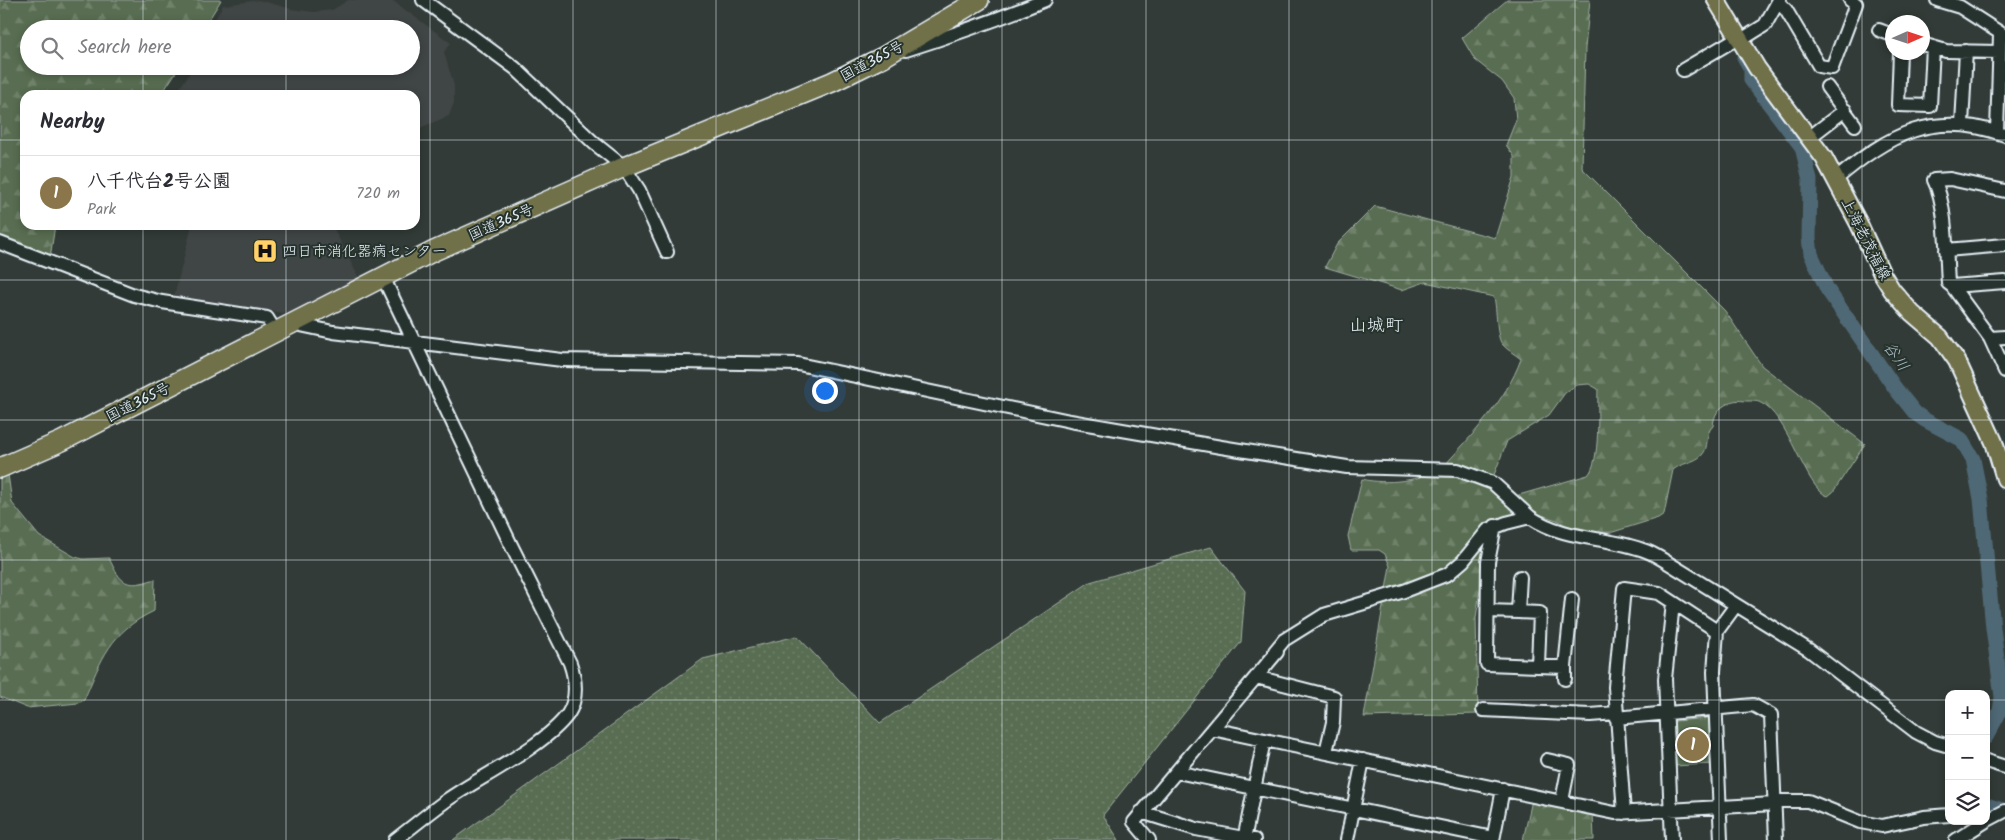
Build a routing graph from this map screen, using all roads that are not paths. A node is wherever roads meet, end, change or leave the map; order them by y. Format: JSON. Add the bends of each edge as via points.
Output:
{"nodes":[{"id":1,"x":423,"y":0,"type":"edge"},
{"id":2,"x":979,"y":0,"type":"edge"},
{"id":3,"x":1045,"y":0,"type":"edge"},
{"id":4,"x":1716,"y":0,"type":"edge"},
{"id":5,"x":1850,"y":0,"type":"edge"},
{"id":6,"x":1937,"y":0,"type":"edge"},
{"id":7,"x":1779,"y":1,"type":"edge"},
{"id":8,"x":1879,"y":30,"type":"dead end"},
{"id":9,"x":1885,"y":32,"type":"edge"},
{"id":10,"x":2002,"y":36,"type":"edge"},
{"id":11,"x":1737,"y":40,"type":"junction"},
{"id":12,"x":1930,"y":46,"type":"edge"},
{"id":13,"x":1966,"y":51,"type":"junction"},
{"id":14,"x":2000,"y":52,"type":"junction"},
{"id":15,"x":883,"y":57,"type":"junction"},
{"id":16,"x":1900,"y":60,"type":"edge"},
{"id":17,"x":1928,"y":60,"type":"edge"},
{"id":18,"x":1683,"y":70,"type":"dead end"},
{"id":19,"x":2002,"y":77,"type":"edge"},
{"id":20,"x":1827,"y":87,"type":"dead end"},
{"id":21,"x":1845,"y":110,"type":"junction"},
{"id":22,"x":1962,"y":124,"type":"junction"},
{"id":23,"x":1855,"y":125,"type":"dead end"},
{"id":24,"x":2001,"y":134,"type":"edge"},
{"id":25,"x":1810,"y":137,"type":"junction"},
{"id":26,"x":624,"y":167,"type":"junction"},
{"id":27,"x":1835,"y":180,"type":"junction"},
{"id":28,"x":2005,"y":191,"type":"edge"},
{"id":29,"x":0,"y":243,"type":"edge"},
{"id":30,"x":2005,"y":246,"type":"edge"},
{"id":31,"x":1946,"y":250,"type":"junction"},
{"id":32,"x":667,"y":252,"type":"dead end"},
{"id":33,"x":383,"y":276,"type":"junction"},
{"id":34,"x":2005,"y":282,"type":"edge"},
{"id":35,"x":1952,"y":286,"type":"junction"},
{"id":36,"x":284,"y":327,"type":"junction"},
{"id":37,"x":2005,"y":337,"type":"edge"},
{"id":38,"x":1990,"y":338,"type":"junction"},
{"id":39,"x":413,"y":342,"type":"junction"},
{"id":40,"x":2005,"y":371,"type":"edge"},
{"id":41,"x":0,"y":468,"type":"edge"},
{"id":42,"x":2005,"y":480,"type":"edge"},
{"id":43,"x":1530,"y":517,"type":"junction"},
{"id":44,"x":1495,"y":526,"type":"junction"},
{"id":45,"x":1520,"y":577,"type":"dead end"},
{"id":46,"x":1572,"y":600,"type":"dead end"},
{"id":47,"x":1673,"y":603,"type":"junction"},
{"id":48,"x":1736,"y":605,"type":"junction"},
{"id":49,"x":1488,"y":611,"type":"junction"},
{"id":50,"x":1518,"y":612,"type":"junction"},
{"id":51,"x":1717,"y":631,"type":"junction"},
{"id":52,"x":1538,"y":665,"type":"junction"},
{"id":53,"x":1256,"y":677,"type":"junction"},
{"id":54,"x":1716,"y":708,"type":"junction"},
{"id":55,"x":1483,"y":710,"type":"dead end"},
{"id":56,"x":1666,"y":714,"type":"junction"},
{"id":57,"x":1616,"y":716,"type":"junction"},
{"id":58,"x":1212,"y":728,"type":"junction"},
{"id":59,"x":1264,"y":740,"type":"junction"},
{"id":60,"x":1945,"y":745,"type":"edge"},
{"id":61,"x":1326,"y":752,"type":"junction"},
{"id":62,"x":1363,"y":760,"type":"junction"},
{"id":63,"x":1547,"y":760,"type":"dead end"},
{"id":64,"x":1990,"y":762,"type":"edge"},
{"id":65,"x":2005,"y":767,"type":"edge"},
{"id":66,"x":1177,"y":772,"type":"junction"},
{"id":67,"x":1254,"y":789,"type":"junction"},
{"id":68,"x":1503,"y":789,"type":"junction"},
{"id":69,"x":1562,"y":801,"type":"junction"},
{"id":70,"x":1774,"y":803,"type":"junction"},
{"id":71,"x":1719,"y":807,"type":"junction"},
{"id":72,"x":1353,"y":809,"type":"junction"},
{"id":73,"x":1671,"y":810,"type":"junction"},
{"id":74,"x":1141,"y":812,"type":"junction"},
{"id":75,"x":1624,"y":813,"type":"junction"},
{"id":76,"x":1945,"y":816,"type":"edge"},
{"id":77,"x":1995,"y":817,"type":"edge"},
{"id":78,"x":1194,"y":835,"type":"edge"},
{"id":79,"x":1247,"y":839,"type":"edge"},
{"id":80,"x":1493,"y":839,"type":"edge"},
{"id":81,"x":395,"y":840,"type":"edge"},
{"id":82,"x":1149,"y":840,"type":"edge"},
{"id":83,"x":1347,"y":840,"type":"edge"},
{"id":84,"x":1672,"y":840,"type":"edge"},
{"id":85,"x":1721,"y":840,"type":"edge"},
{"id":86,"x":1776,"y":840,"type":"edge"},
{"id":87,"x":1956,"y":840,"type":"edge"}],
"edges":[{"from":1,"to":26,"type":"street","via":[[515,68]]},
{"from":2,"to":15,"type":"highway","name":"国道365号"},
{"from":3,"to":15,"type":"street","via":[[974,29]]},
{"from":4,"to":11,"type":"main road","name":"上海老茂福線"},
{"from":5,"to":7,"type":"street","via":[[1856,4],[1832,68],[1819,66]]},
{"from":6,"to":10,"type":"street","via":[[1960,7]]},
{"from":7,"to":11,"type":"street","via":[[1765,26]]},
{"from":8,"to":9,"type":"street"},
{"from":10,"to":14,"type":"street"},
{"from":11,"to":18,"type":"street"},
{"from":11,"to":25,"type":"main road","name":"上海老茂福線"},
{"from":12,"to":13,"type":"street","via":[[1946,51]]},
{"from":13,"to":14,"type":"street"},
{"from":13,"to":22,"type":"street"},
{"from":14,"to":19,"type":"street"},
{"from":15,"to":26,"type":"highway","name":"国道365号","via":[[832,82]]},
{"from":16,"to":17,"type":"street","via":[[1898,105],[1930,106]]},
{"from":19,"to":24,"type":"street"},
{"from":20,"to":21,"type":"street"},
{"from":21,"to":23,"type":"street"},
{"from":21,"to":25,"type":"street"},
{"from":22,"to":24,"type":"street"},
{"from":22,"to":27,"type":"street","via":[[1936,125],[1899,135],[1872,150]]},
{"from":25,"to":27,"type":"main road","name":"上海老茂福線"},
{"from":26,"to":32,"type":"street","via":[[639,190]]},
{"from":26,"to":33,"type":"highway","name":"国道365号"},
{"from":27,"to":42,"type":"main road","name":"上海老茂福線","via":[[1892,290],[1940,337],[1957,361],[1994,442]]},
{"from":28,"to":31,"type":"street","via":[[1950,179],[1934,180]]},
{"from":29,"to":36,"type":"street","via":[[134,295],[267,318]]},
{"from":30,"to":31,"type":"street"},
{"from":31,"to":35,"type":"street","via":[[1948,283]]},
{"from":33,"to":36,"type":"highway","name":"国道365号"},
{"from":33,"to":39,"type":"street"},
{"from":34,"to":35,"type":"street"},
{"from":35,"to":38,"type":"street"},
{"from":36,"to":39,"type":"street"},
{"from":36,"to":41,"type":"highway","name":"国道365号","via":[[62,441]]},
{"from":37,"to":38,"type":"street"},
{"from":38,"to":40,"type":"street"},
{"from":39,"to":43,"type":"street","via":[[562,360],[798,364],[1070,421],[1221,447],[1354,467],[1458,470],[1493,483]]},
{"from":39,"to":81,"type":"street","via":[[576,680],[568,713],[556,727],[447,800]]},
{"from":43,"to":44,"type":"street"},
{"from":43,"to":48,"type":"street","via":[[1552,530],[1569,535],[1646,551]]},
{"from":44,"to":49,"type":"street","via":[[1488,562]]},
{"from":44,"to":53,"type":"street","via":[[1448,574],[1404,592],[1332,611],[1295,632],[1280,643],[1275,650],[1278,652]]},
{"from":45,"to":50,"type":"street"},
{"from":46,"to":52,"type":"street","via":[[1565,673]]},
{"from":47,"to":51,"type":"street"},
{"from":47,"to":56,"type":"street","via":[[1665,680]]},
{"from":47,"to":57,"type":"street","via":[[1659,593],[1624,588],[1615,687]]},
{"from":48,"to":51,"type":"street"},
{"from":48,"to":60,"type":"street","via":[[1809,650],[1916,732]]},
{"from":49,"to":50,"type":"street"},
{"from":49,"to":52,"type":"street","via":[[1487,664]]},
{"from":50,"to":52,"type":"street","via":[[1540,613]]},
{"from":51,"to":54,"type":"street"},
{"from":53,"to":58,"type":"street"},
{"from":53,"to":61,"type":"street","via":[[1334,697],[1333,722]]},
{"from":54,"to":56,"type":"street"},
{"from":54,"to":70,"type":"street","via":[[1753,705],[1771,715]]},
{"from":54,"to":71,"type":"street"},
{"from":55,"to":57,"type":"street"},
{"from":56,"to":57,"type":"street"},
{"from":56,"to":73,"type":"street"},
{"from":57,"to":75,"type":"street"},
{"from":58,"to":59,"type":"street"},
{"from":58,"to":66,"type":"street"},
{"from":59,"to":61,"type":"street"},
{"from":59,"to":67,"type":"street"},
{"from":61,"to":62,"type":"street"},
{"from":62,"to":68,"type":"street"},
{"from":62,"to":72,"type":"street"},
{"from":63,"to":69,"type":"street","via":[[1569,764]]},
{"from":64,"to":65,"type":"street"},
{"from":66,"to":67,"type":"street"},
{"from":66,"to":74,"type":"street"},
{"from":67,"to":72,"type":"street"},
{"from":67,"to":79,"type":"street"},
{"from":68,"to":69,"type":"street"},
{"from":68,"to":80,"type":"street"},
{"from":69,"to":75,"type":"street"},
{"from":70,"to":71,"type":"street"},
{"from":70,"to":76,"type":"street","via":[[1808,801],[1879,826]]},
{"from":70,"to":86,"type":"street"},
{"from":71,"to":73,"type":"street"},
{"from":71,"to":85,"type":"street"},
{"from":72,"to":80,"type":"street"},
{"from":72,"to":83,"type":"street"},
{"from":73,"to":75,"type":"street"},
{"from":73,"to":84,"type":"street"},
{"from":74,"to":78,"type":"street"},
{"from":74,"to":82,"type":"street","via":[[1134,822]]},
{"from":77,"to":87,"type":"street"},
{"from":78,"to":79,"type":"street"}]}
